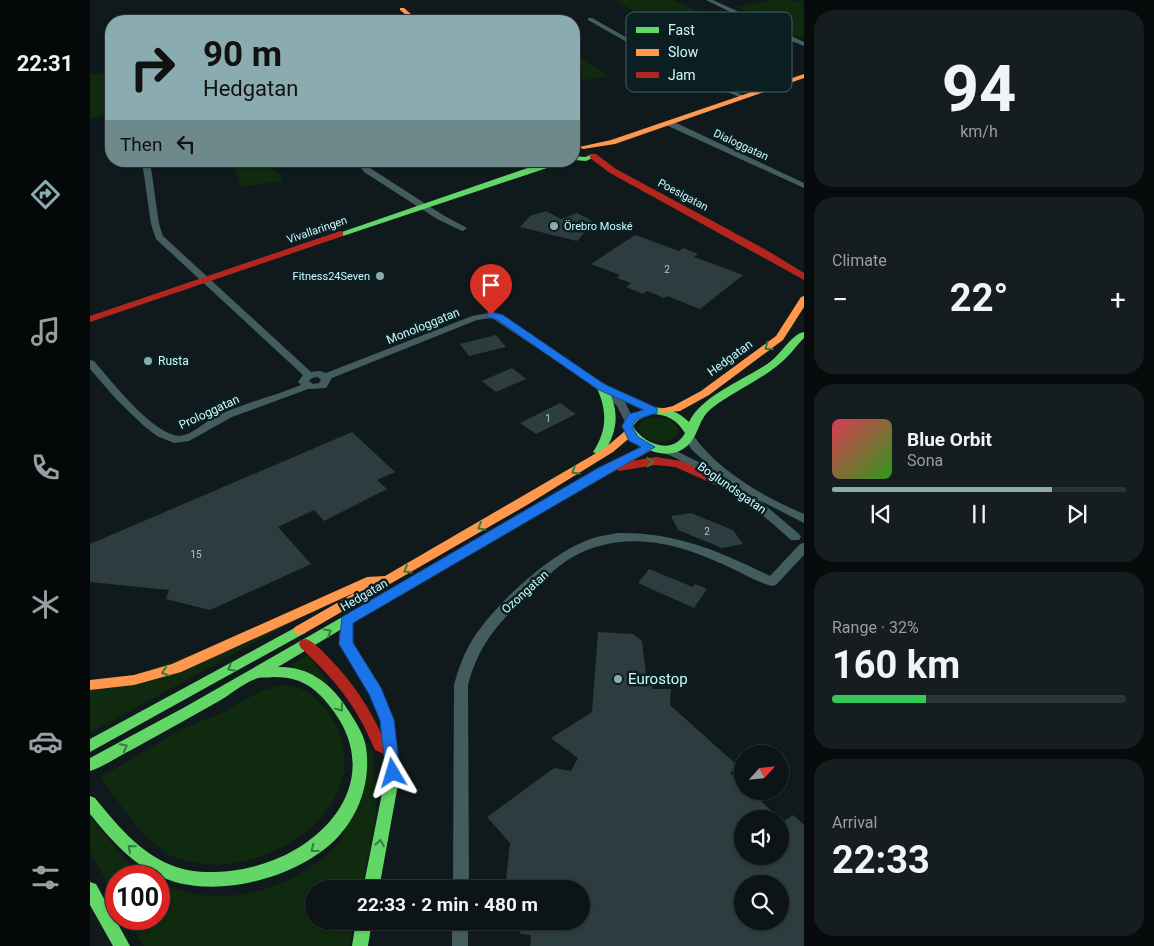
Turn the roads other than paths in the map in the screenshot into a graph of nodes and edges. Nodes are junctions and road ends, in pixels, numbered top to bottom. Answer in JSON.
{"nodes":[{"id":1,"x":709,"y":0,"type":"edge"},
{"id":2,"x":402,"y":9,"type":"dead end"},
{"id":3,"x":734,"y":12,"type":"edge"},
{"id":4,"x":407,"y":15,"type":"edge"},
{"id":5,"x":590,"y":19,"type":"dead end"},
{"id":6,"x":626,"y":39,"type":"edge"},
{"id":7,"x":792,"y":39,"type":"edge"},
{"id":8,"x":804,"y":44,"type":"edge"},
{"id":9,"x":804,"y":76,"type":"edge"},
{"id":10,"x":792,"y":80,"type":"edge"},
{"id":11,"x":732,"y":92,"type":"edge"},
{"id":12,"x":758,"y":92,"type":"edge"},
{"id":13,"x":744,"y":97,"type":"junction"},
{"id":14,"x":668,"y":123,"type":"junction"},
{"id":15,"x":612,"y":142,"type":"junction"},
{"id":16,"x":580,"y":146,"type":"edge"},
{"id":17,"x":580,"y":147,"type":"edge"},
{"id":18,"x":594,"y":154,"type":"junction"},
{"id":19,"x":580,"y":158,"type":"edge"},
{"id":20,"x":580,"y":160,"type":"edge"},
{"id":21,"x":147,"y":167,"type":"edge"},
{"id":22,"x":365,"y":167,"type":"edge"},
{"id":23,"x":537,"y":167,"type":"edge"},
{"id":24,"x":613,"y":171,"type":"junction"},
{"id":25,"x":804,"y":186,"type":"edge"},
{"id":26,"x":424,"y":206,"type":"junction"},
{"id":27,"x":463,"y":228,"type":"dead end"},
{"id":28,"x":741,"y":241,"type":"junction"},
{"id":29,"x":804,"y":277,"type":"edge"},
{"id":30,"x":206,"y":280,"type":"junction"},
{"id":31,"x":804,"y":290,"type":"edge"},
{"id":32,"x":804,"y":299,"type":"edge"},
{"id":33,"x":801,"y":315,"type":"edge"},
{"id":34,"x":90,"y":319,"type":"edge"},
{"id":35,"x":804,"y":334,"type":"edge"},
{"id":36,"x":90,"y":363,"type":"edge"},
{"id":37,"x":326,"y":378,"type":"joint"},
{"id":38,"x":308,"y":381,"type":"junction"},
{"id":39,"x":601,"y":386,"type":"junction"},
{"id":40,"x":659,"y":411,"type":"junction"},
{"id":41,"x":629,"y":420,"type":"junction"},
{"id":42,"x":628,"y":433,"type":"junction"},
{"id":43,"x":690,"y":435,"type":"junction"},
{"id":44,"x":649,"y":447,"type":"junction"},
{"id":45,"x":664,"y":449,"type":"junction"},
{"id":46,"x":592,"y":460,"type":"junction"},
{"id":47,"x":602,"y":471,"type":"junction"},
{"id":48,"x":731,"y":487,"type":"junction"},
{"id":49,"x":804,"y":520,"type":"edge"},
{"id":50,"x":801,"y":543,"type":"edge"},
{"id":51,"x":388,"y":580,"type":"junction"},
{"id":52,"x":347,"y":621,"type":"junction"},
{"id":53,"x":295,"y":633,"type":"junction"},
{"id":54,"x":306,"y":644,"type":"junction"},
{"id":55,"x":257,"y":672,"type":"junction"},
{"id":56,"x":90,"y":685,"type":"edge"},
{"id":57,"x":90,"y":746,"type":"edge"},
{"id":58,"x":390,"y":752,"type":"junction"},
{"id":59,"x":90,"y":765,"type":"edge"},
{"id":60,"x":90,"y":803,"type":"edge"},
{"id":61,"x":373,"y":880,"type":"edge"},
{"id":62,"x":461,"y":880,"type":"edge"},
{"id":63,"x":90,"y":889,"type":"edge"},
{"id":64,"x":363,"y":930,"type":"edge"},
{"id":65,"x":460,"y":930,"type":"edge"},
{"id":66,"x":122,"y":946,"type":"edge"},
{"id":67,"x":360,"y":946,"type":"edge"},
{"id":68,"x":460,"y":946,"type":"edge"}],
"edges":[{"from":1,"to":3,"type":"street"},
{"from":2,"to":4,"type":"main road"},
{"from":5,"to":6,"type":"street"},
{"from":7,"to":8,"type":"street"},
{"from":9,"to":10,"type":"main road"},
{"from":11,"to":13,"type":"street"},
{"from":12,"to":13,"type":"main road"},
{"from":13,"to":14,"type":"main road"},
{"from":14,"to":15,"type":"main road"},
{"from":14,"to":25,"type":"street","name":"Dialoggatan"},
{"from":15,"to":16,"type":"main road"},
{"from":15,"to":18,"type":"main road"},
{"from":17,"to":18,"type":"main road","name":"Poesigatan"},
{"from":18,"to":19,"type":"main road"},
{"from":18,"to":24,"type":"main road","name":"Poesigatan"},
{"from":20,"to":24,"type":"main road","name":"Poesigatan"},
{"from":21,"to":30,"type":"street"},
{"from":22,"to":26,"type":"street"},
{"from":23,"to":26,"type":"main road","name":"Vivallaringen"},
{"from":24,"to":28,"type":"main road","name":"Poesigatan"},
{"from":26,"to":27,"type":"street"},
{"from":26,"to":30,"type":"main road","name":"Vivallaringen"},
{"from":28,"to":29,"type":"main road","name":"Poesigatan"},
{"from":28,"to":31,"type":"main road","name":"Poesigatan"},
{"from":30,"to":34,"type":"main road","name":"Vivallaringen"},
{"from":30,"to":38,"type":"street"},
{"from":32,"to":33,"type":"main road","name":"Hedgatan"},
{"from":33,"to":40,"type":"main road","name":"Hedgatan","one_way":true},
{"from":35,"to":43,"type":"main road"},
{"from":36,"to":38,"type":"street","name":"Prologgatan"},
{"from":37,"to":38,"type":"street","name":"Prologgatan"},
{"from":37,"to":39,"type":"street","name":"Monologgatan"},
{"from":39,"to":40,"type":"street","name":"Monologgatan"},
{"from":39,"to":41,"type":"street","name":"Monologgatan"},
{"from":39,"to":46,"type":"main road"},
{"from":40,"to":41,"type":"main road"},
{"from":40,"to":43,"type":"main road"},
{"from":41,"to":42,"type":"main road"},
{"from":42,"to":44,"type":"main road"},
{"from":42,"to":46,"type":"main road","name":"Hedgatan"},
{"from":43,"to":45,"type":"main road"},
{"from":43,"to":49,"type":"street","name":"Boglundsgatan"},
{"from":44,"to":45,"type":"main road"},
{"from":44,"to":47,"type":"main road","name":"Hedgatan"},
{"from":45,"to":48,"type":"street","name":"Boglundsgatan"},
{"from":46,"to":51,"type":"main road","name":"Hedgatan","one_way":true},
{"from":47,"to":48,"type":"main road","one_way":true},
{"from":47,"to":52,"type":"main road","name":"Hedgatan"},
{"from":48,"to":50,"type":"street","name":"Boglundsgatan"},
{"from":49,"to":50,"type":"street"},
{"from":50,"to":62,"type":"street","name":"Ozongatan"},
{"from":51,"to":53,"type":"main road","name":"Hedgatan"},
{"from":51,"to":56,"type":"main road","one_way":true},
{"from":54,"to":52,"type":"main road","name":"Hedgatan","one_way":true},
{"from":52,"to":58,"type":"main road"},
{"from":53,"to":54,"type":"main road"},
{"from":53,"to":57,"type":"main road","name":"Hedgatan","one_way":true},
{"from":54,"to":55,"type":"main road","name":"Hedgatan"},
{"from":54,"to":58,"type":"main road"},
{"from":59,"to":55,"type":"main road","name":"Hedgatan","one_way":true},
{"from":55,"to":60,"type":"main road","one_way":true},
{"from":61,"to":58,"type":"main road","one_way":true},
{"from":63,"to":66,"type":"main road"},
{"from":64,"to":67,"type":"main road"},
{"from":65,"to":68,"type":"street"}]}
